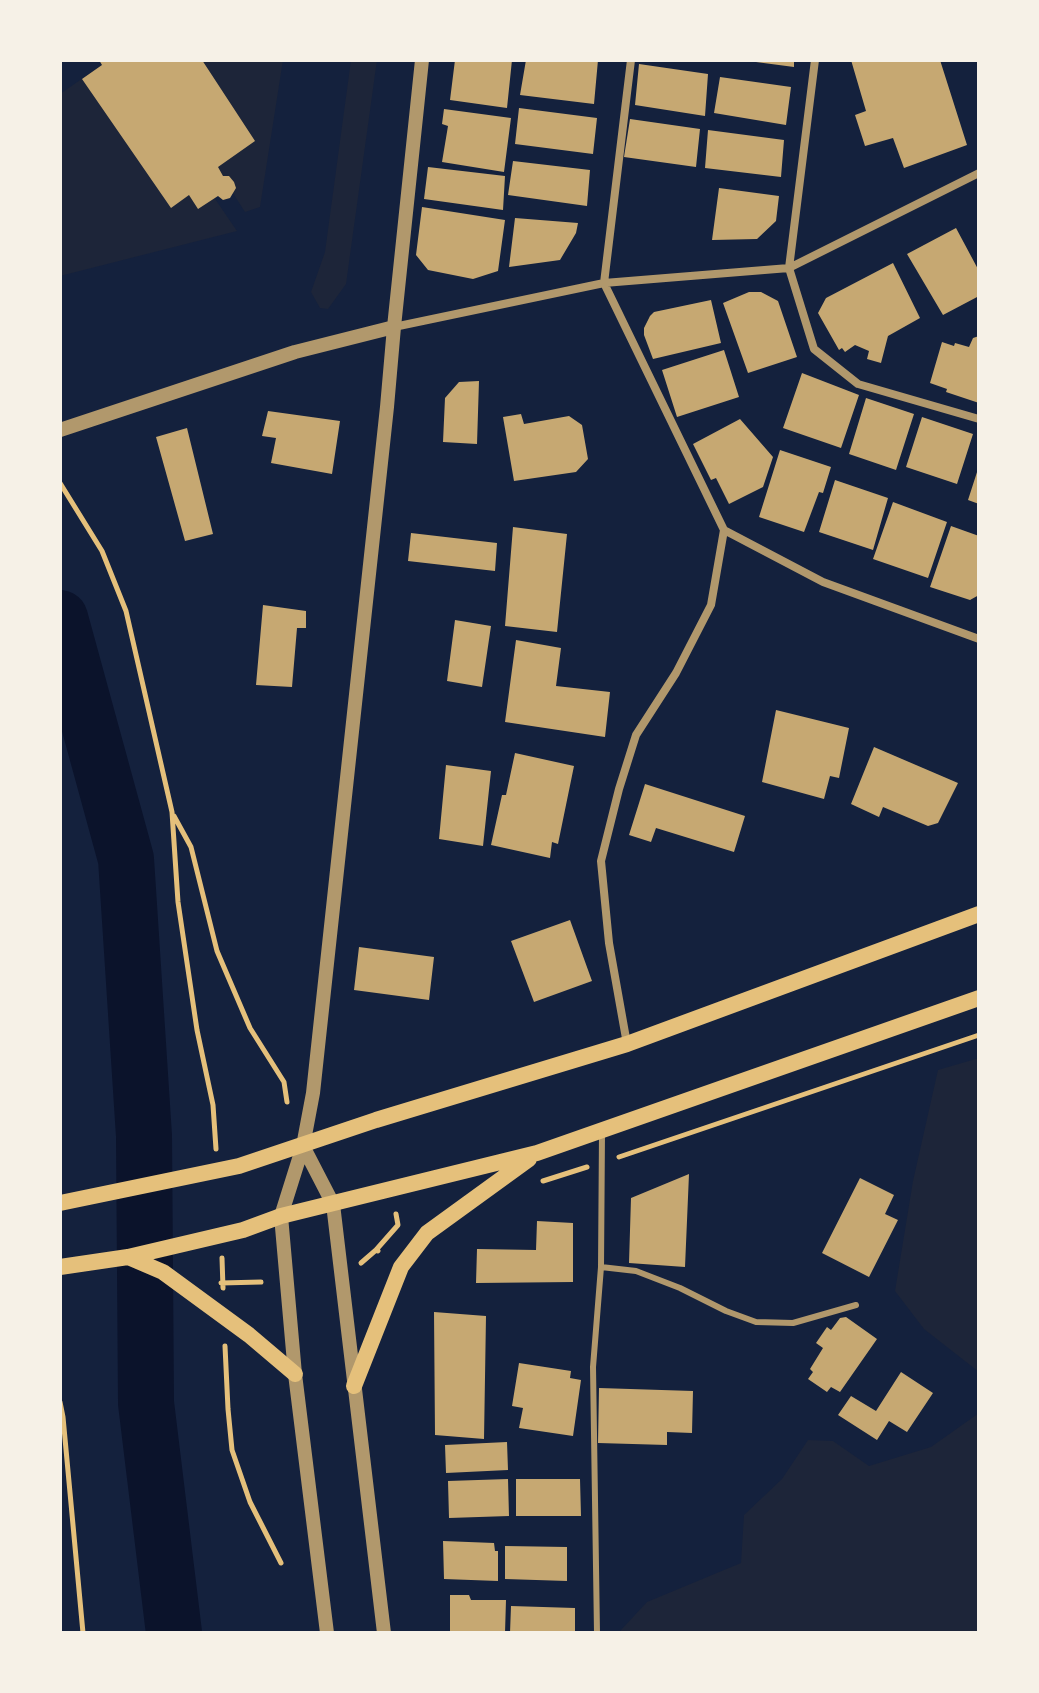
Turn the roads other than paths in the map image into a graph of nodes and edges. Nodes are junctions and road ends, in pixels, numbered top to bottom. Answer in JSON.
{"nodes":[{"id":1,"x":422,"y":60,"type":"edge"},
{"id":2,"x":631,"y":60,"type":"edge"},
{"id":3,"x":815,"y":60,"type":"edge"},
{"id":4,"x":979,"y":173,"type":"edge"},
{"id":5,"x":789,"y":268,"type":"junction"},
{"id":6,"x":604,"y":283,"type":"junction"},
{"id":7,"x":394,"y":327,"type":"junction"},
{"id":8,"x":979,"y":419,"type":"edge"},
{"id":9,"x":60,"y":430,"type":"edge"},
{"id":10,"x":724,"y":530,"type":"junction"},
{"id":11,"x":979,"y":639,"type":"edge"},
{"id":12,"x":979,"y":914,"type":"edge"},
{"id":13,"x":979,"y":998,"type":"edge"},
{"id":14,"x":627,"y":1044,"type":"junction"},
{"id":15,"x":602,"y":1129,"type":"junction"},
{"id":16,"x":303,"y":1146,"type":"junction"},
{"id":17,"x":537,"y":1153,"type":"junction"},
{"id":18,"x":60,"y":1203,"type":"edge"},
{"id":19,"x":333,"y":1204,"type":"junction"},
{"id":20,"x":281,"y":1216,"type":"junction"},
{"id":21,"x":128,"y":1257,"type":"junction"},
{"id":22,"x":60,"y":1267,"type":"edge"},
{"id":23,"x":601,"y":1267,"type":"junction"},
{"id":24,"x":856,"y":1305,"type":"dead end"},
{"id":25,"x":295,"y":1374,"type":"junction"},
{"id":26,"x":354,"y":1386,"type":"junction"},
{"id":27,"x":327,"y":1633,"type":"edge"},
{"id":28,"x":384,"y":1633,"type":"edge"},
{"id":29,"x":597,"y":1633,"type":"edge"}],
"edges":[{"from":1,"to":7,"type":"street"},
{"from":2,"to":6,"type":"street"},
{"from":3,"to":5,"type":"street"},
{"from":4,"to":5,"type":"street"},
{"from":5,"to":6,"type":"street"},
{"from":5,"to":8,"type":"street"},
{"from":6,"to":7,"type":"street"},
{"from":6,"to":10,"type":"street"},
{"from":7,"to":9,"type":"street"},
{"from":7,"to":16,"type":"street"},
{"from":10,"to":11,"type":"street"},
{"from":10,"to":14,"type":"street"},
{"from":12,"to":14,"type":"main road"},
{"from":13,"to":15,"type":"main road"},
{"from":14,"to":16,"type":"main road"},
{"from":15,"to":17,"type":"main road"},
{"from":15,"to":23,"type":"lane"},
{"from":16,"to":18,"type":"main road"},
{"from":16,"to":19,"type":"street"},
{"from":16,"to":20,"type":"street"},
{"from":17,"to":19,"type":"main road"},
{"from":17,"to":26,"type":"main road"},
{"from":19,"to":20,"type":"main road"},
{"from":19,"to":26,"type":"street"},
{"from":20,"to":21,"type":"main road"},
{"from":20,"to":25,"type":"street"},
{"from":21,"to":22,"type":"main road"},
{"from":21,"to":25,"type":"main road"},
{"from":23,"to":24,"type":"lane"},
{"from":23,"to":29,"type":"lane"},
{"from":25,"to":27,"type":"street"},
{"from":26,"to":28,"type":"street"}]}
